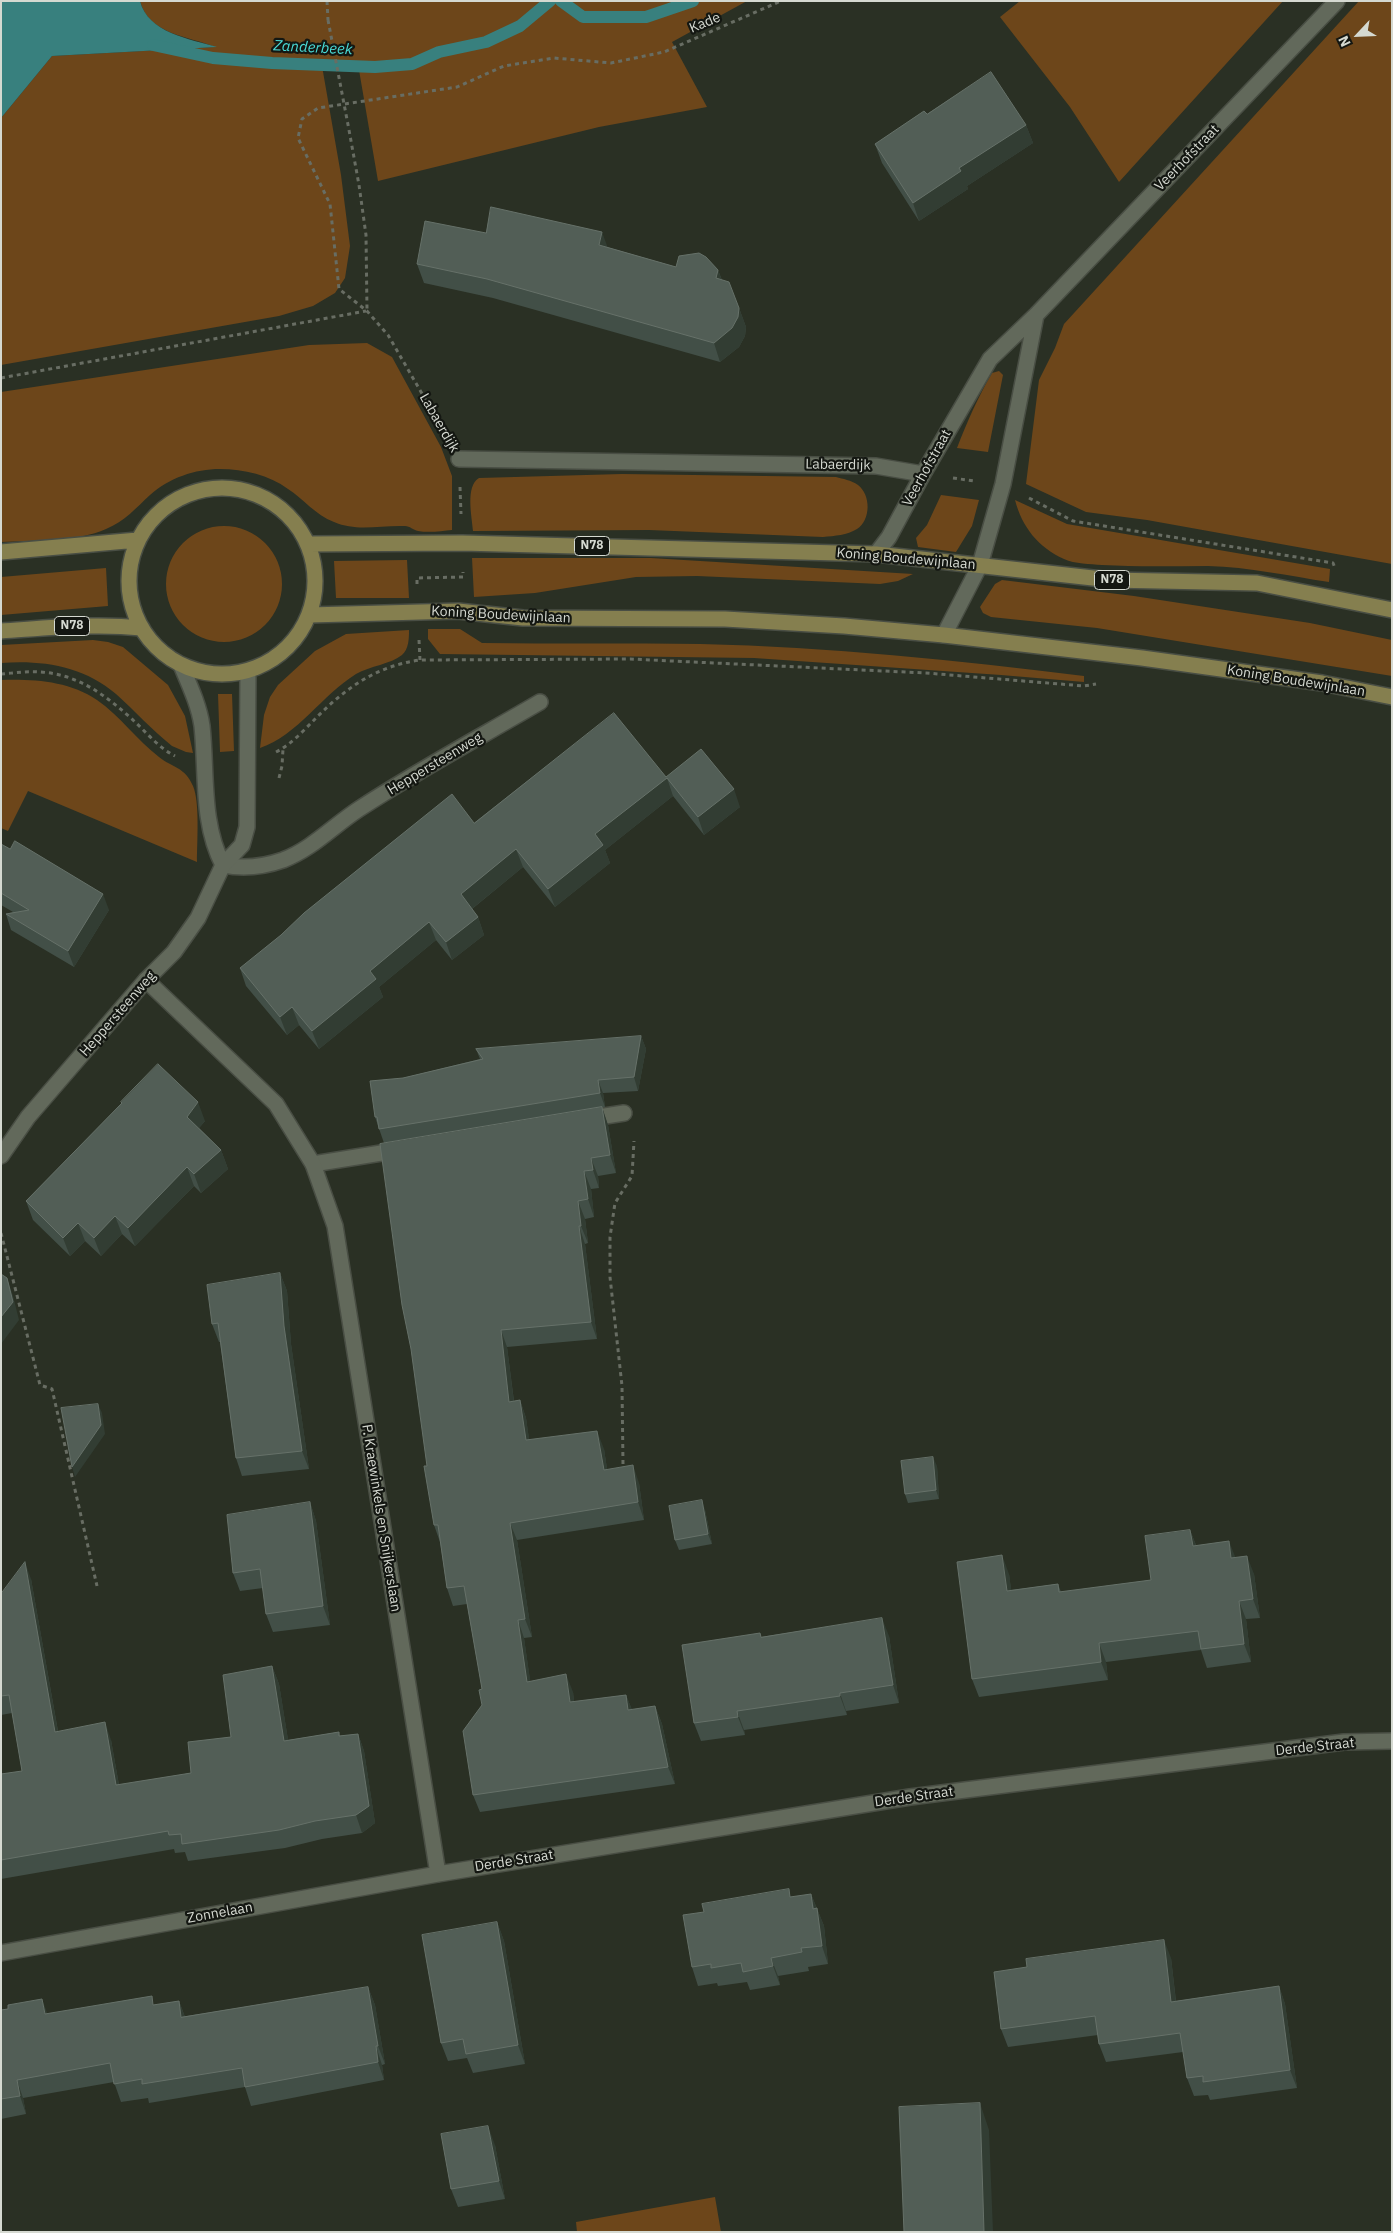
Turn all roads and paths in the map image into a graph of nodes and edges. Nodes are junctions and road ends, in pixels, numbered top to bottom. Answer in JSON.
{"nodes":[{"id":1,"x":326,"y":1,"type":"edge"},
{"id":2,"x":781,"y":1,"type":"edge"},
{"id":3,"x":1337,"y":1,"type":"edge"},
{"id":4,"x":367,"y":311,"type":"junction"},
{"id":5,"x":1036,"y":315,"type":"junction"},
{"id":6,"x":1,"y":378,"type":"edge"},
{"id":7,"x":460,"y":459,"type":"junction"},
{"id":8,"x":922,"y":474,"type":"junction"},
{"id":9,"x":1003,"y":484,"type":"junction"},
{"id":10,"x":138,"y":540,"type":"junction"},
{"id":11,"x":462,"y":542,"type":"junction"},
{"id":12,"x":308,"y":544,"type":"junction"},
{"id":13,"x":1,"y":552,"type":"edge"},
{"id":14,"x":876,"y":554,"type":"junction"},
{"id":15,"x":980,"y":565,"type":"junction"},
{"id":16,"x":418,"y":588,"type":"dead end"},
{"id":17,"x":1348,"y":600,"type":"junction"},
{"id":18,"x":1392,"y":610,"type":"edge"},
{"id":19,"x":309,"y":615,"type":"junction"},
{"id":20,"x":142,"y":628,"type":"junction"},
{"id":21,"x":1,"y":631,"type":"edge"},
{"id":22,"x":419,"y":631,"type":"dead end"},
{"id":23,"x":944,"y":635,"type":"junction"},
{"id":24,"x":420,"y":660,"type":"junction"},
{"id":25,"x":181,"y":665,"type":"junction"},
{"id":26,"x":248,"y":671,"type":"junction"},
{"id":27,"x":1,"y":674,"type":"edge"},
{"id":28,"x":1098,"y":684,"type":"dead end"},
{"id":29,"x":1392,"y":697,"type":"edge"},
{"id":30,"x":540,"y":702,"type":"dead end"},
{"id":31,"x":283,"y":749,"type":"dead end"},
{"id":32,"x":178,"y":757,"type":"dead end"},
{"id":33,"x":223,"y":865,"type":"junction"},
{"id":34,"x":146,"y":980,"type":"junction"},
{"id":35,"x":624,"y":1113,"type":"joint"},
{"id":36,"x":575,"y":1121,"type":"edge"},
{"id":37,"x":410,"y":1148,"type":"edge"},
{"id":38,"x":1,"y":1156,"type":"edge"},
{"id":39,"x":313,"y":1164,"type":"junction"},
{"id":40,"x":1,"y":1233,"type":"edge"},
{"id":41,"x":623,"y":1464,"type":"dead end"},
{"id":42,"x":96,"y":1586,"type":"dead end"},
{"id":43,"x":1392,"y":1741,"type":"edge"},
{"id":44,"x":438,"y":1874,"type":"junction"},
{"id":45,"x":1,"y":1953,"type":"edge"}],
"edges":[{"from":1,"to":4,"type":"path","bridge":true},
{"from":2,"to":4,"type":"path","name":"Kade"},
{"from":3,"to":5,"type":"street","name":"Veerhofstraat"},
{"from":4,"to":6,"type":"path"},
{"from":4,"to":7,"type":"path","name":"Labaerdijk"},
{"from":5,"to":8,"type":"street","name":"Veerhofstraat"},
{"from":5,"to":9,"type":"street"},
{"from":7,"to":8,"type":"street","name":"Labaerdijk"},
{"from":7,"to":11,"type":"path"},
{"from":8,"to":9,"type":"path"},
{"from":8,"to":14,"type":"street","name":"Veerhofstraat"},
{"from":9,"to":15,"type":"street"},
{"from":9,"to":17,"type":"path"},
{"from":10,"to":12,"type":"main road"},
{"from":10,"to":13,"type":"main road"},
{"from":10,"to":20,"type":"main road"},
{"from":11,"to":12,"type":"main road","name":"Koning Boudewijnlaan","number":"N78"},
{"from":11,"to":14,"type":"main road","name":"Koning Boudewijnlaan","number":"N78"},
{"from":11,"to":16,"type":"path"},
{"from":12,"to":19,"type":"main road"},
{"from":14,"to":15,"type":"main road","name":"Koning Boudewijnlaan","number":"N78"},
{"from":15,"to":17,"type":"main road","name":"Koning Boudewijnlaan","number":"N78"},
{"from":15,"to":23,"type":"street"},
{"from":17,"to":18,"type":"main road","name":"Koning Boudewijnlaan","number":"N78"},
{"from":19,"to":23,"type":"main road","name":"Koning Boudewijnlaan"},
{"from":19,"to":26,"type":"main road"},
{"from":20,"to":21,"type":"main road","number":"N78"},
{"from":20,"to":25,"type":"main road"},
{"from":22,"to":24,"type":"path","name":"Koning Boudewijnlaan"},
{"from":23,"to":29,"type":"main road","name":"Koning Boudewijnlaan"},
{"from":24,"to":28,"type":"path"},
{"from":24,"to":31,"type":"path"},
{"from":25,"to":26,"type":"main road"},
{"from":25,"to":33,"type":"street"},
{"from":26,"to":33,"type":"street","name":"Heppersteenweg"},
{"from":27,"to":32,"type":"path"},
{"from":30,"to":33,"type":"street","name":"Heppersteenweg"},
{"from":33,"to":34,"type":"street","name":"Heppersteenweg"},
{"from":34,"to":38,"type":"street","name":"Heppersteenweg"},
{"from":34,"to":39,"type":"street","name":"P. Kraewinkels en Snijkerslaan"},
{"from":35,"to":36,"type":"street"},
{"from":35,"to":41,"type":"path"},
{"from":37,"to":39,"type":"street"},
{"from":39,"to":44,"type":"street","name":"P. Kraewinkels en Snijkerslaan"},
{"from":40,"to":42,"type":"path"},
{"from":43,"to":44,"type":"street","name":"Derde Straat"},
{"from":44,"to":45,"type":"street","name":"Zonnelaan"}]}
